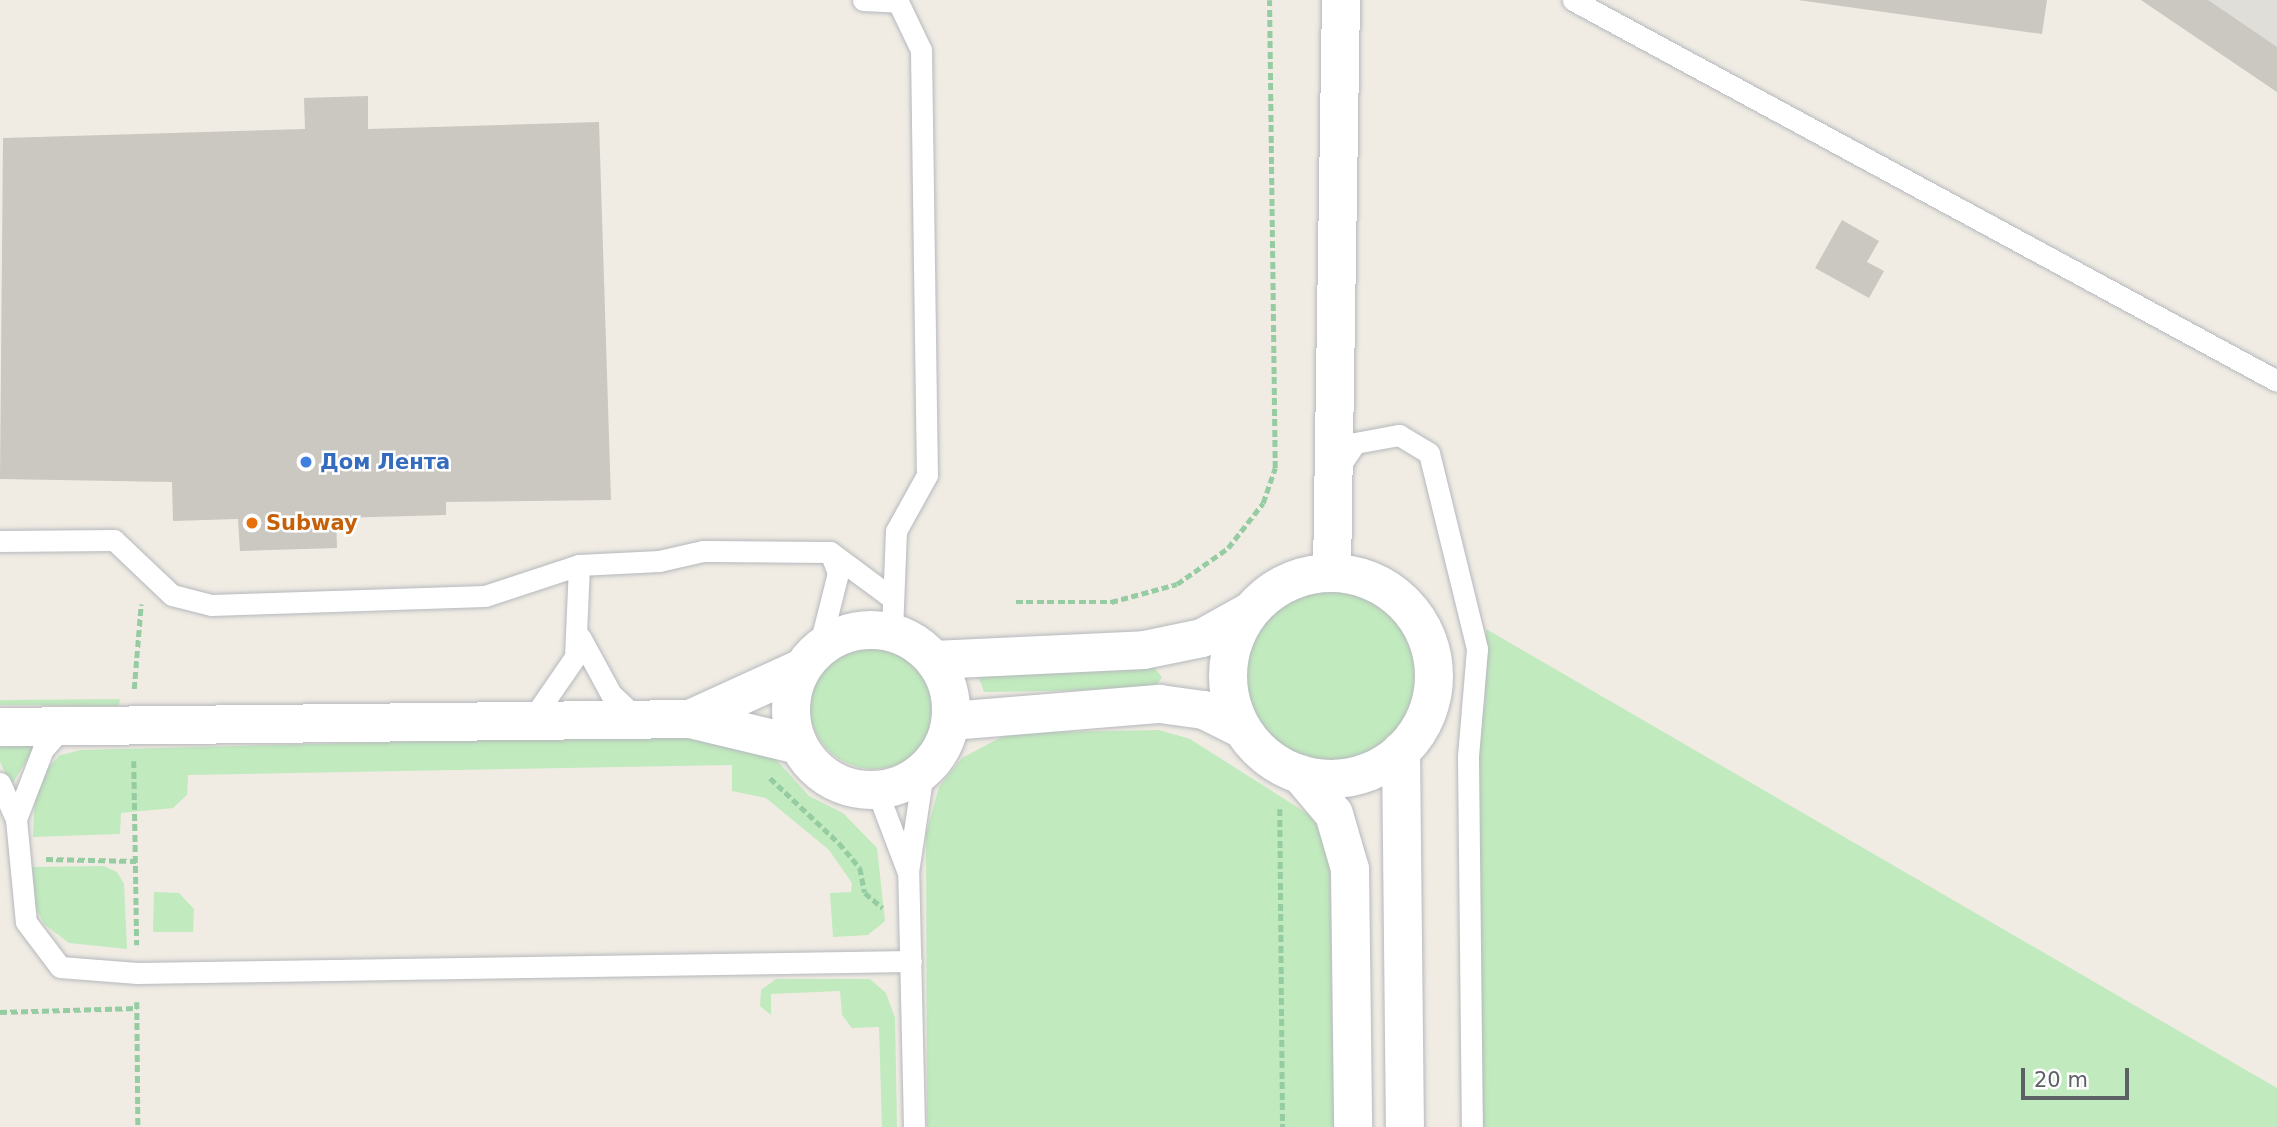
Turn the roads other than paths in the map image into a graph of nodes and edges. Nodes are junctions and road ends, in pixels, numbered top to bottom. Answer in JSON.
{"nodes":[{"id":1,"x":863,"y":0,"type":"edge"},
{"id":2,"x":1340,"y":0,"type":"edge"},
{"id":3,"x":1573,"y":0,"type":"edge"},
{"id":4,"x":2277,"y":381,"type":"edge"},
{"id":5,"x":1334,"y":475,"type":"junction"},
{"id":6,"x":0,"y":541,"type":"edge"},
{"id":7,"x":830,"y":552,"type":"junction"},
{"id":8,"x":579,"y":565,"type":"junction"},
{"id":9,"x":1332,"y":572,"type":"junction"},
{"id":10,"x":1249,"y":612,"type":"junction"},
{"id":11,"x":892,"y":615,"type":"junction"},
{"id":12,"x":580,"y":637,"type":"junction"},
{"id":13,"x":810,"y":658,"type":"junction"},
{"id":14,"x":934,"y":660,"type":"junction"},
{"id":15,"x":638,"y":719,"type":"junction"},
{"id":16,"x":691,"y":719,"type":"junction"},
{"id":17,"x":531,"y":721,"type":"junction"},
{"id":18,"x":951,"y":721,"type":"junction"},
{"id":19,"x":0,"y":727,"type":"edge"},
{"id":20,"x":63,"y":727,"type":"junction"},
{"id":21,"x":1242,"y":729,"type":"junction"},
{"id":22,"x":798,"y":745,"type":"junction"},
{"id":23,"x":1401,"y":751,"type":"junction"},
{"id":24,"x":923,"y":772,"type":"junction"},
{"id":25,"x":0,"y":783,"type":"edge"},
{"id":26,"x":1290,"y":788,"type":"junction"},
{"id":27,"x":877,"y":791,"type":"junction"},
{"id":28,"x":16,"y":819,"type":"junction"},
{"id":29,"x":908,"y":872,"type":"junction"},
{"id":30,"x":911,"y":961,"type":"junction"},
{"id":31,"x":914,"y":1127,"type":"edge"},
{"id":32,"x":1353,"y":1127,"type":"edge"},
{"id":33,"x":1405,"y":1127,"type":"edge"},
{"id":34,"x":1472,"y":1127,"type":"edge"}],
"edges":[{"from":1,"to":11,"type":"lane"},
{"from":2,"to":5,"type":"street"},
{"from":3,"to":4,"type":"lane"},
{"from":5,"to":9,"type":"street"},
{"from":5,"to":34,"type":"lane"},
{"from":6,"to":8,"type":"lane"},
{"from":7,"to":8,"type":"lane"},
{"from":7,"to":11,"type":"lane"},
{"from":7,"to":13,"type":"lane"},
{"from":8,"to":12,"type":"lane"},
{"from":9,"to":10,"type":"street"},
{"from":9,"to":23,"type":"street"},
{"from":10,"to":14,"type":"street"},
{"from":10,"to":21,"type":"street"},
{"from":11,"to":13,"type":"street"},
{"from":11,"to":14,"type":"street"},
{"from":12,"to":15,"type":"lane"},
{"from":12,"to":17,"type":"lane"},
{"from":13,"to":16,"type":"street"},
{"from":13,"to":22,"type":"street"},
{"from":14,"to":18,"type":"street"},
{"from":15,"to":16,"type":"street"},
{"from":15,"to":17,"type":"street"},
{"from":16,"to":22,"type":"street"},
{"from":17,"to":20,"type":"street"},
{"from":18,"to":21,"type":"street"},
{"from":18,"to":24,"type":"street"},
{"from":19,"to":20,"type":"street"},
{"from":20,"to":28,"type":"lane"},
{"from":21,"to":26,"type":"street"},
{"from":22,"to":27,"type":"street"},
{"from":23,"to":26,"type":"street"},
{"from":23,"to":33,"type":"street"},
{"from":24,"to":27,"type":"street"},
{"from":24,"to":29,"type":"lane"},
{"from":25,"to":28,"type":"lane"},
{"from":26,"to":32,"type":"street"},
{"from":27,"to":29,"type":"lane"},
{"from":28,"to":30,"type":"lane"},
{"from":29,"to":30,"type":"lane"},
{"from":30,"to":31,"type":"lane"}]}
